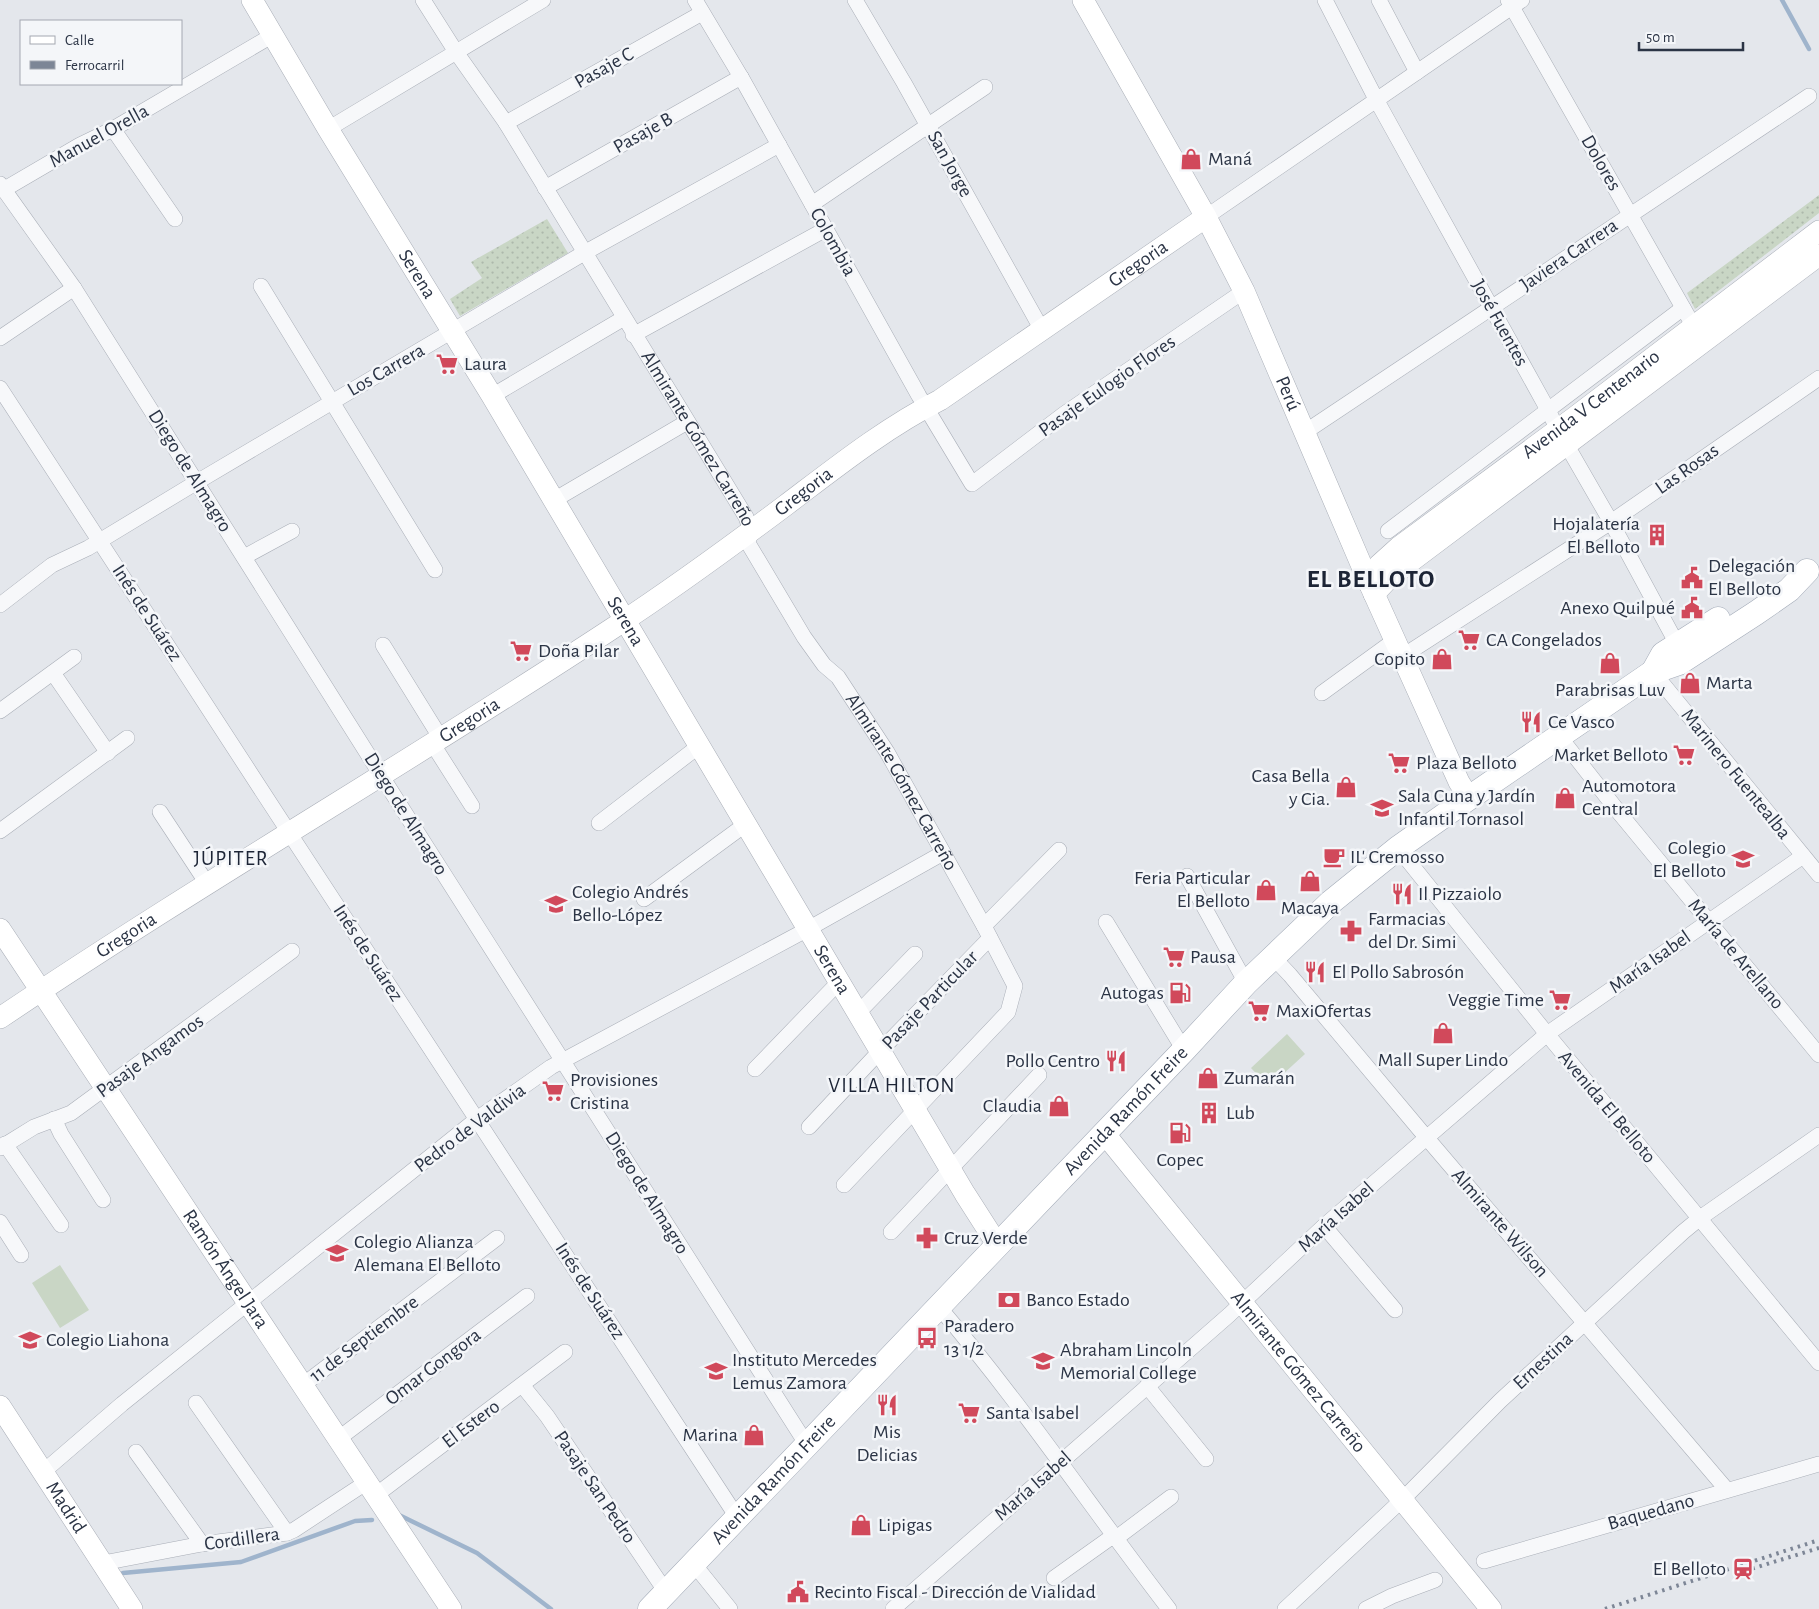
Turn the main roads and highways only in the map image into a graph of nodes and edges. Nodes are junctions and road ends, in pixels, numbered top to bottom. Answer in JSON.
{"nodes":[{"id":1,"x":1813,"y":568,"type":"edge"},
{"id":2,"x":1661,"y":670,"type":"junction"},
{"id":3,"x":650,"y":1609,"type":"edge"}],
"edges":[{"from":1,"to":2,"type":"main road","name":"Avenida Ramón Freire"},
{"from":1,"to":2,"type":"main road","name":"Avenida Ramón Freire"},
{"from":2,"to":3,"type":"main road","name":"Avenida Ramón Freire"}]}
